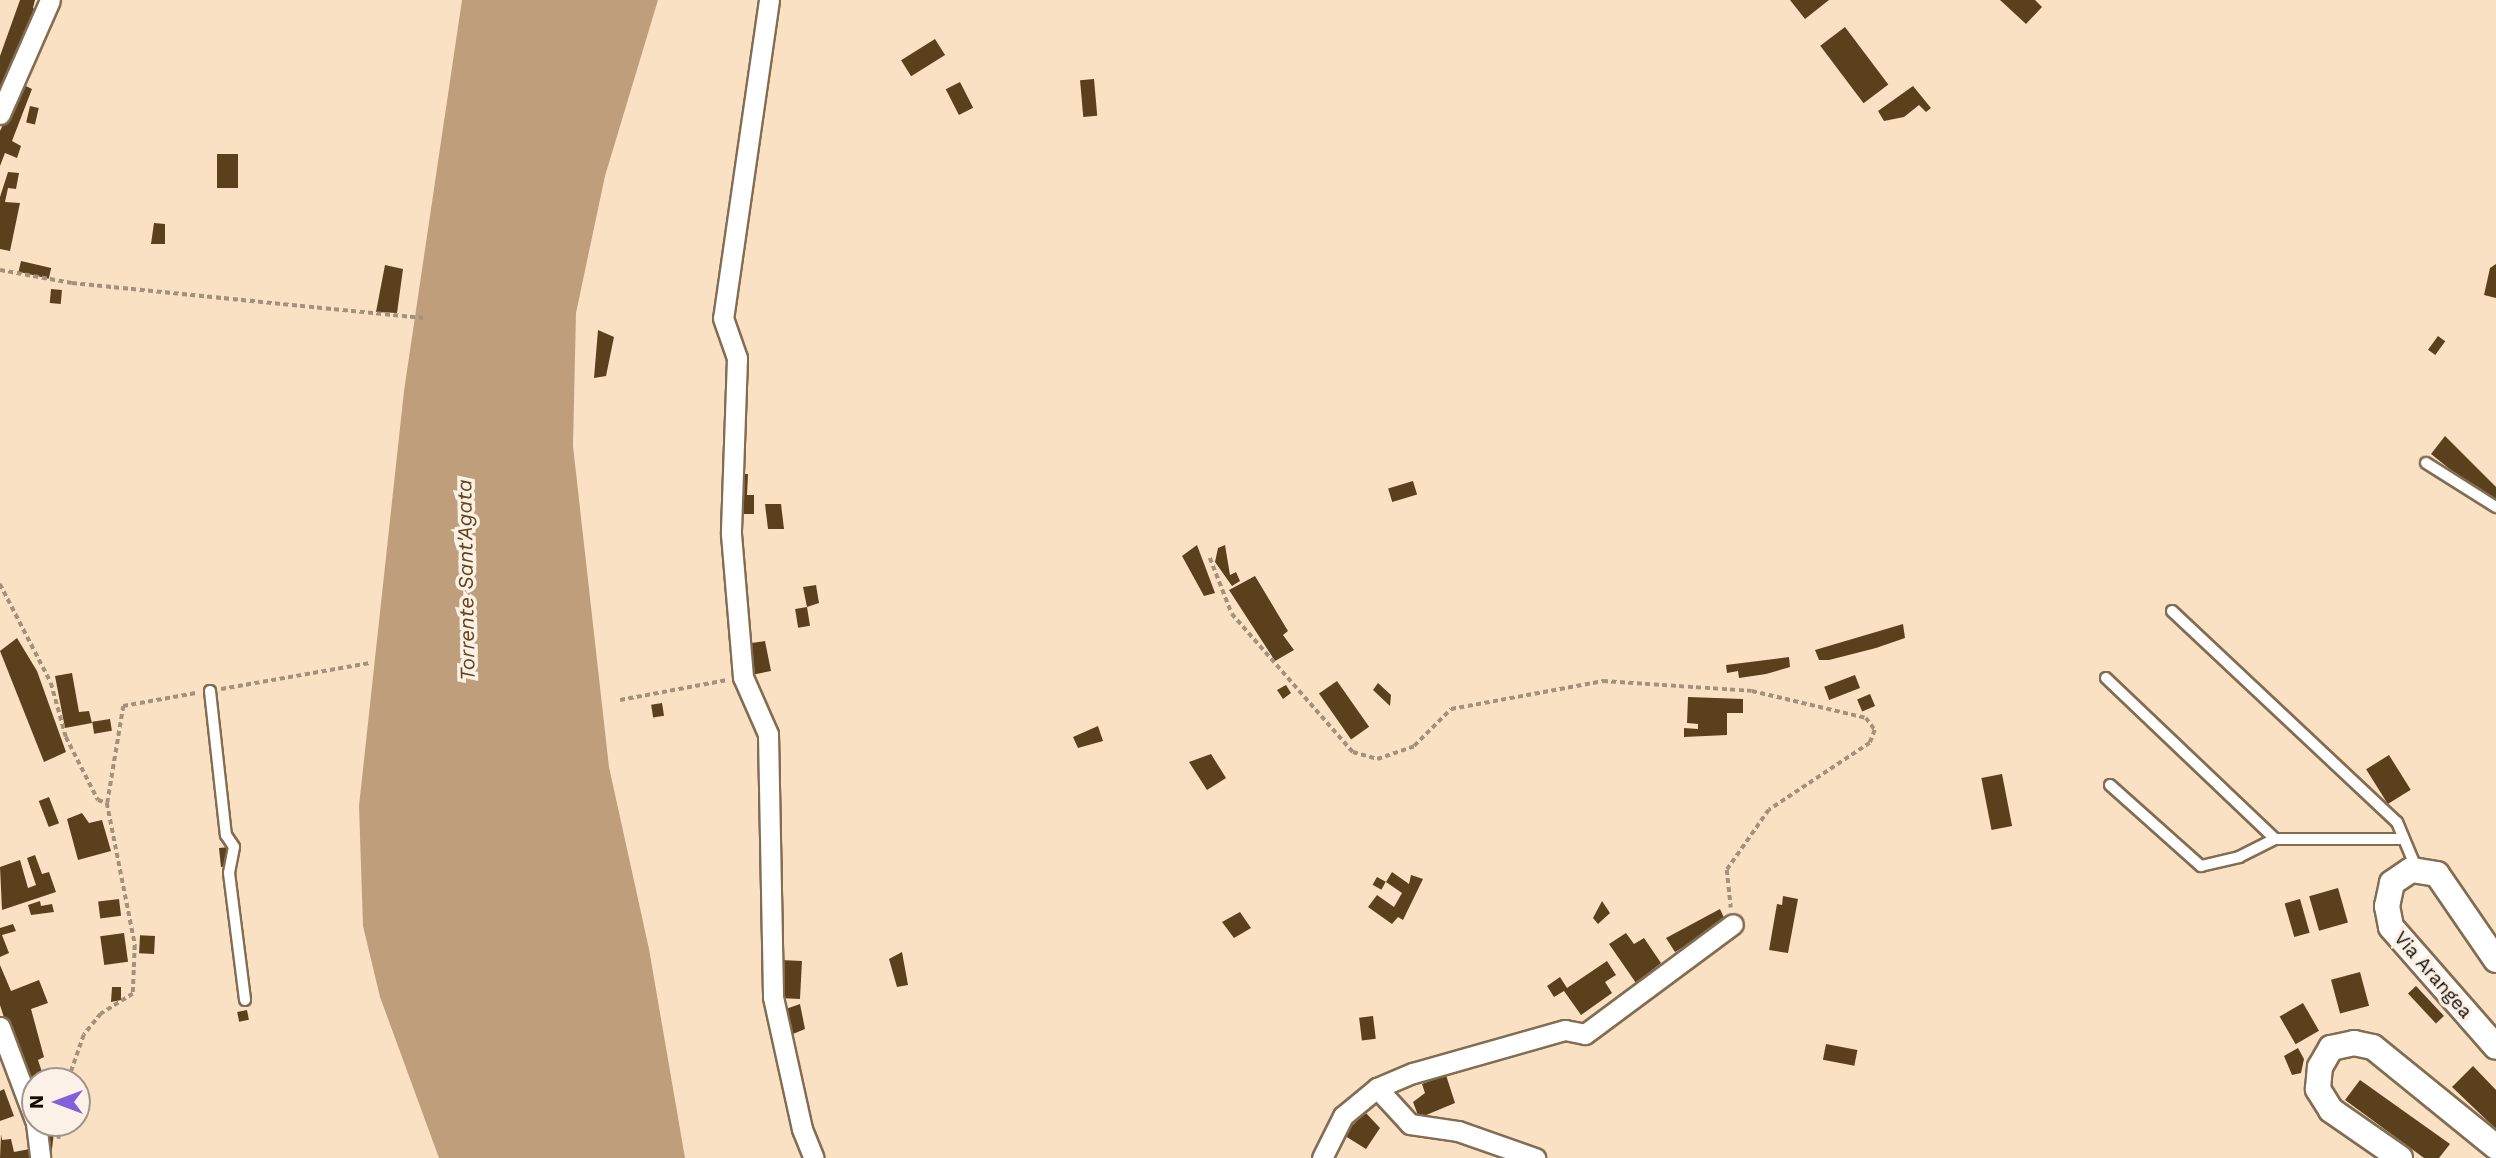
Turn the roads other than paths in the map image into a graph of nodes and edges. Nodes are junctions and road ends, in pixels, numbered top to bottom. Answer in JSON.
{"nodes":[{"id":1,"x":50,"y":0,"type":"edge"},
{"id":2,"x":769,"y":0,"type":"edge"},
{"id":3,"x":0,"y":114,"type":"edge"},
{"id":4,"x":2426,"y":463,"type":"dead end"},
{"id":5,"x":2496,"y":507,"type":"edge"},
{"id":6,"x":2172,"y":611,"type":"dead end"},
{"id":7,"x":2106,"y":678,"type":"dead end"},
{"id":8,"x":210,"y":691,"type":"dead end"},
{"id":9,"x":2109,"y":785,"type":"dead end"},
{"id":10,"x":2275,"y":839,"type":"junction"},
{"id":11,"x":2403,"y":839,"type":"junction"},
{"id":12,"x":2417,"y":871,"type":"junction"},
{"id":13,"x":1733,"y":924,"type":"road end"},
{"id":14,"x":2496,"y":960,"type":"edge"},
{"id":15,"x":245,"y":1000,"type":"dead end"},
{"id":16,"x":0,"y":1027,"type":"edge"},
{"id":17,"x":2496,"y":1047,"type":"edge"},
{"id":18,"x":21,"y":1082,"type":"edge"},
{"id":19,"x":1377,"y":1088,"type":"junction"},
{"id":20,"x":38,"y":1137,"type":"edge"},
{"id":21,"x":2496,"y":1147,"type":"edge"},
{"id":22,"x":40,"y":1158,"type":"edge"},
{"id":23,"x":814,"y":1158,"type":"edge"},
{"id":24,"x":1322,"y":1158,"type":"edge"},
{"id":25,"x":1535,"y":1158,"type":"edge"},
{"id":26,"x":2400,"y":1158,"type":"edge"}],
"edges":[{"from":1,"to":3,"type":"street"},
{"from":2,"to":23,"type":"street"},
{"from":4,"to":5,"type":"lane"},
{"from":6,"to":11,"type":"lane"},
{"from":7,"to":10,"type":"lane"},
{"from":8,"to":15,"type":"lane"},
{"from":9,"to":10,"type":"lane"},
{"from":10,"to":11,"type":"lane"},
{"from":11,"to":12,"type":"lane"},
{"from":12,"to":14,"type":"street"},
{"from":12,"to":17,"type":"street","name":"Via Arangea"},
{"from":13,"to":19,"type":"street"},
{"from":16,"to":18,"type":"street"},
{"from":19,"to":24,"type":"street"},
{"from":19,"to":25,"type":"street"},
{"from":20,"to":22,"type":"street"},
{"from":21,"to":26,"type":"street"}]}
